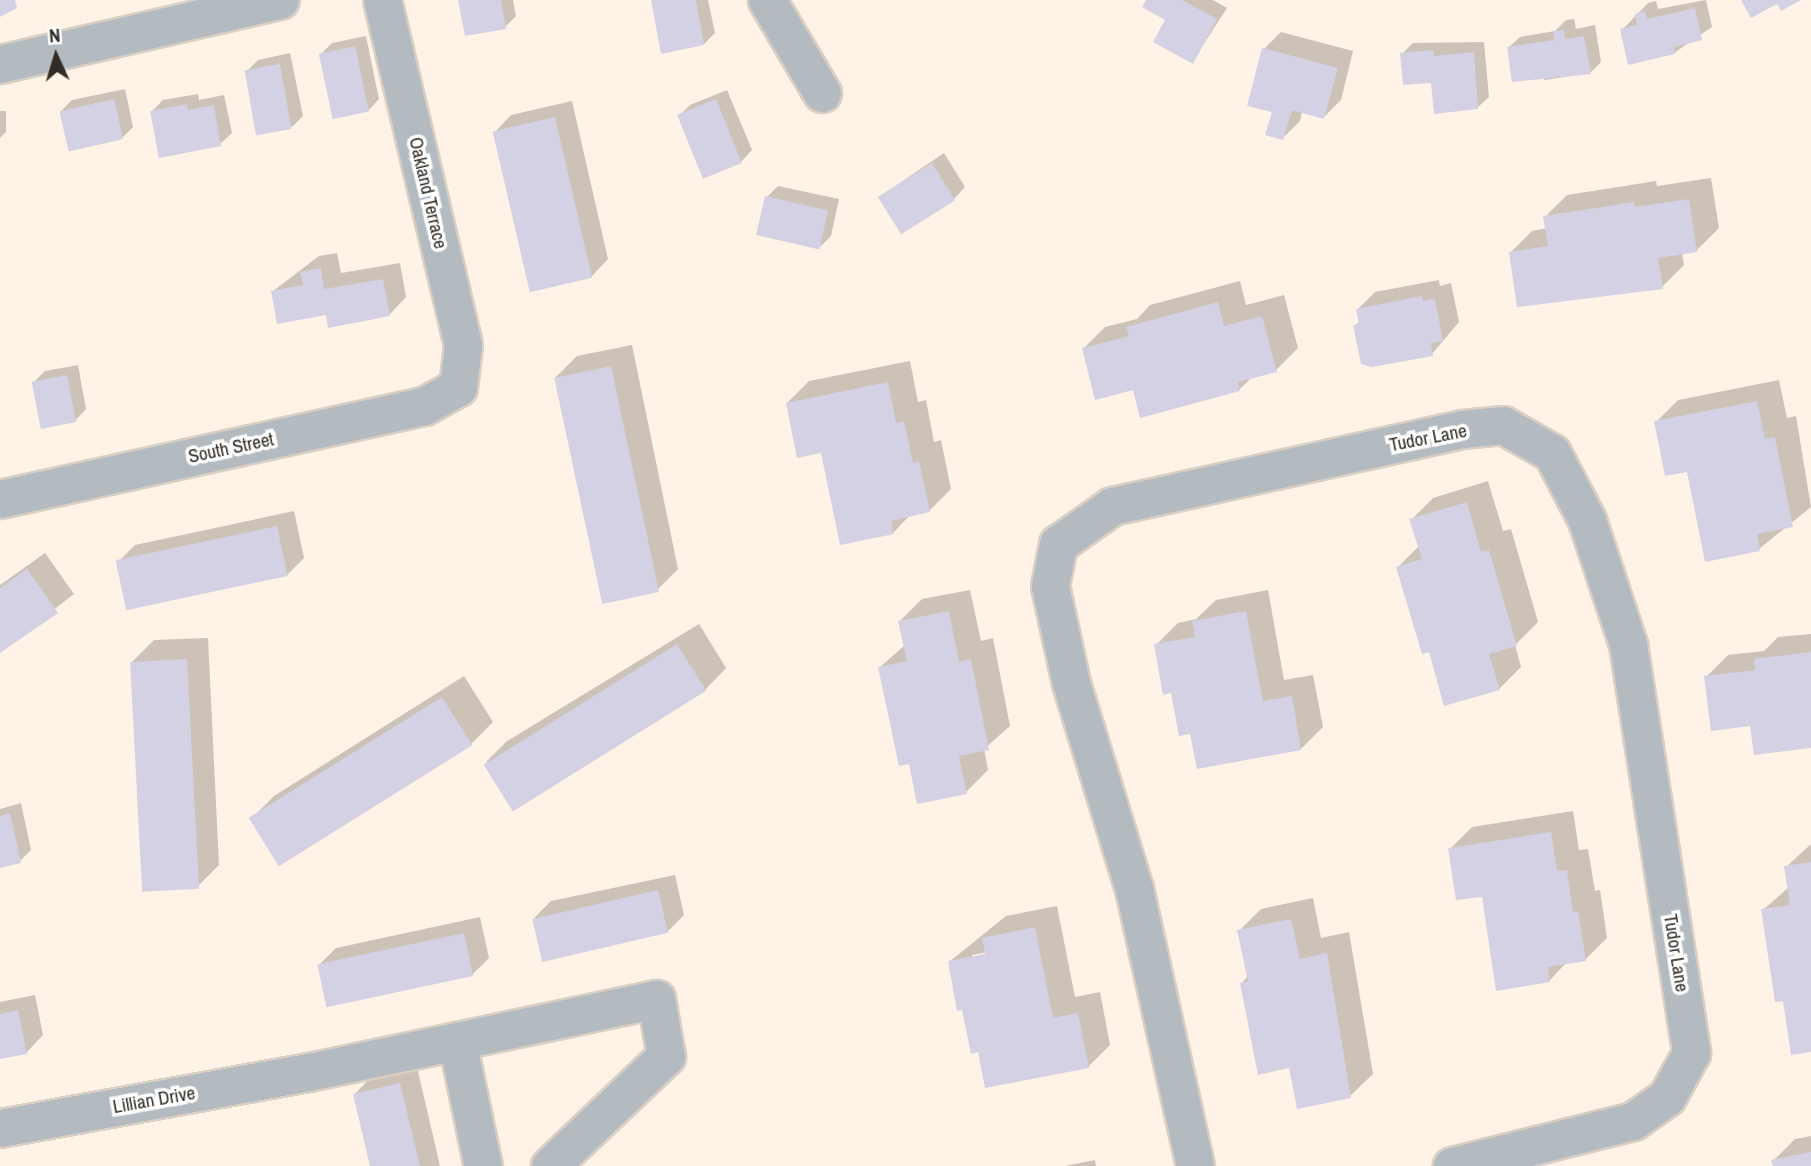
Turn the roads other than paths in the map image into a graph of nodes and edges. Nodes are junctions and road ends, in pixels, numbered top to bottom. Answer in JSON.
{"nodes":[{"id":1,"x":279,"y":0,"type":"edge"},
{"id":2,"x":382,"y":0,"type":"edge"},
{"id":3,"x":767,"y":0,"type":"edge"},
{"id":4,"x":0,"y":64,"type":"edge"},
{"id":5,"x":822,"y":93,"type":"dead end"},
{"id":6,"x":458,"y":387,"type":"joint"},
{"id":7,"x":0,"y":499,"type":"edge"},
{"id":8,"x":457,"y":1041,"type":"junction"},
{"id":9,"x":0,"y":1128,"type":"edge"},
{"id":10,"x":483,"y":1166,"type":"edge"},
{"id":11,"x":550,"y":1166,"type":"edge"},
{"id":12,"x":1195,"y":1166,"type":"edge"},
{"id":13,"x":1452,"y":1166,"type":"edge"}],
"edges":[{"from":1,"to":4,"type":"street"},
{"from":2,"to":6,"type":"street","name":"Oakland Terrace"},
{"from":3,"to":5,"type":"street"},
{"from":6,"to":7,"type":"street","name":"South Street"},
{"from":8,"to":9,"type":"street","name":"Lillian Drive"},
{"from":8,"to":10,"type":"street"},
{"from":8,"to":11,"type":"street","name":"Lillian Drive"},
{"from":12,"to":13,"type":"street","name":"Tudor Lane"}]}
